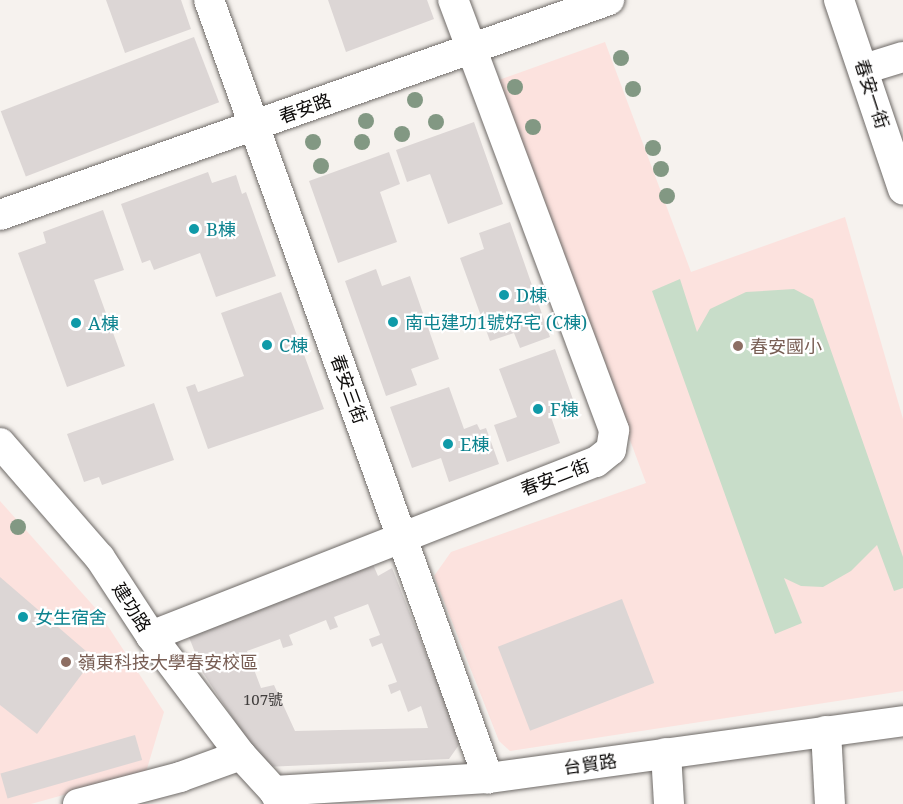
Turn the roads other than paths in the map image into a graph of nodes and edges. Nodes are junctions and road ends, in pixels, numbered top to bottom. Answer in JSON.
{"nodes":[{"id":1,"x":209,"y":0,"type":"edge"},
{"id":2,"x":453,"y":0,"type":"edge"},
{"id":3,"x":609,"y":0,"type":"edge"},
{"id":4,"x":839,"y":0,"type":"edge"},
{"id":5,"x":471,"y":48,"type":"junction"},
{"id":6,"x":903,"y":57,"type":"edge"},
{"id":7,"x":864,"y":69,"type":"junction"},
{"id":8,"x":254,"y":126,"type":"junction"},
{"id":9,"x":903,"y":189,"type":"edge"},
{"id":10,"x":0,"y":215,"type":"edge"},
{"id":11,"x":0,"y":443,"type":"edge"},
{"id":12,"x":403,"y":535,"type":"junction"},
{"id":13,"x":151,"y":636,"type":"junction"},
{"id":14,"x":903,"y":721,"type":"edge"},
{"id":15,"x":826,"y":731,"type":"junction"},
{"id":16,"x":666,"y":753,"type":"junction"},
{"id":17,"x":241,"y":755,"type":"junction"},
{"id":18,"x":488,"y":778,"type":"junction"},
{"id":19,"x":278,"y":797,"type":"edge"},
{"id":20,"x":78,"y":804,"type":"edge"},
{"id":21,"x":669,"y":804,"type":"edge"},
{"id":22,"x":830,"y":804,"type":"edge"}],
"edges":[{"from":1,"to":8,"type":"street","name":"春安三街"},
{"from":2,"to":5,"type":"street","name":"春安二街"},
{"from":3,"to":5,"type":"street","name":"春安路"},
{"from":4,"to":7,"type":"street","name":"春安一街"},
{"from":5,"to":8,"type":"street","name":"春安路"},
{"from":5,"to":12,"type":"street","name":"春安二街"},
{"from":6,"to":7,"type":"street"},
{"from":7,"to":9,"type":"street","name":"春安一街"},
{"from":8,"to":10,"type":"street","name":"春安路"},
{"from":8,"to":12,"type":"street","name":"春安三街"},
{"from":11,"to":13,"type":"street","name":"建功路"},
{"from":12,"to":13,"type":"street","name":"春安二街"},
{"from":12,"to":18,"type":"street","name":"春安三街"},
{"from":13,"to":17,"type":"street","name":"建功路"},
{"from":14,"to":15,"type":"street","name":"台貿路"},
{"from":15,"to":16,"type":"street","name":"台貿路"},
{"from":15,"to":22,"type":"street"},
{"from":16,"to":18,"type":"street","name":"台貿路"},
{"from":16,"to":21,"type":"street"},
{"from":17,"to":19,"type":"street","name":"建功路"},
{"from":17,"to":20,"type":"street"},
{"from":18,"to":19,"type":"street","name":"台貿路"}]}
